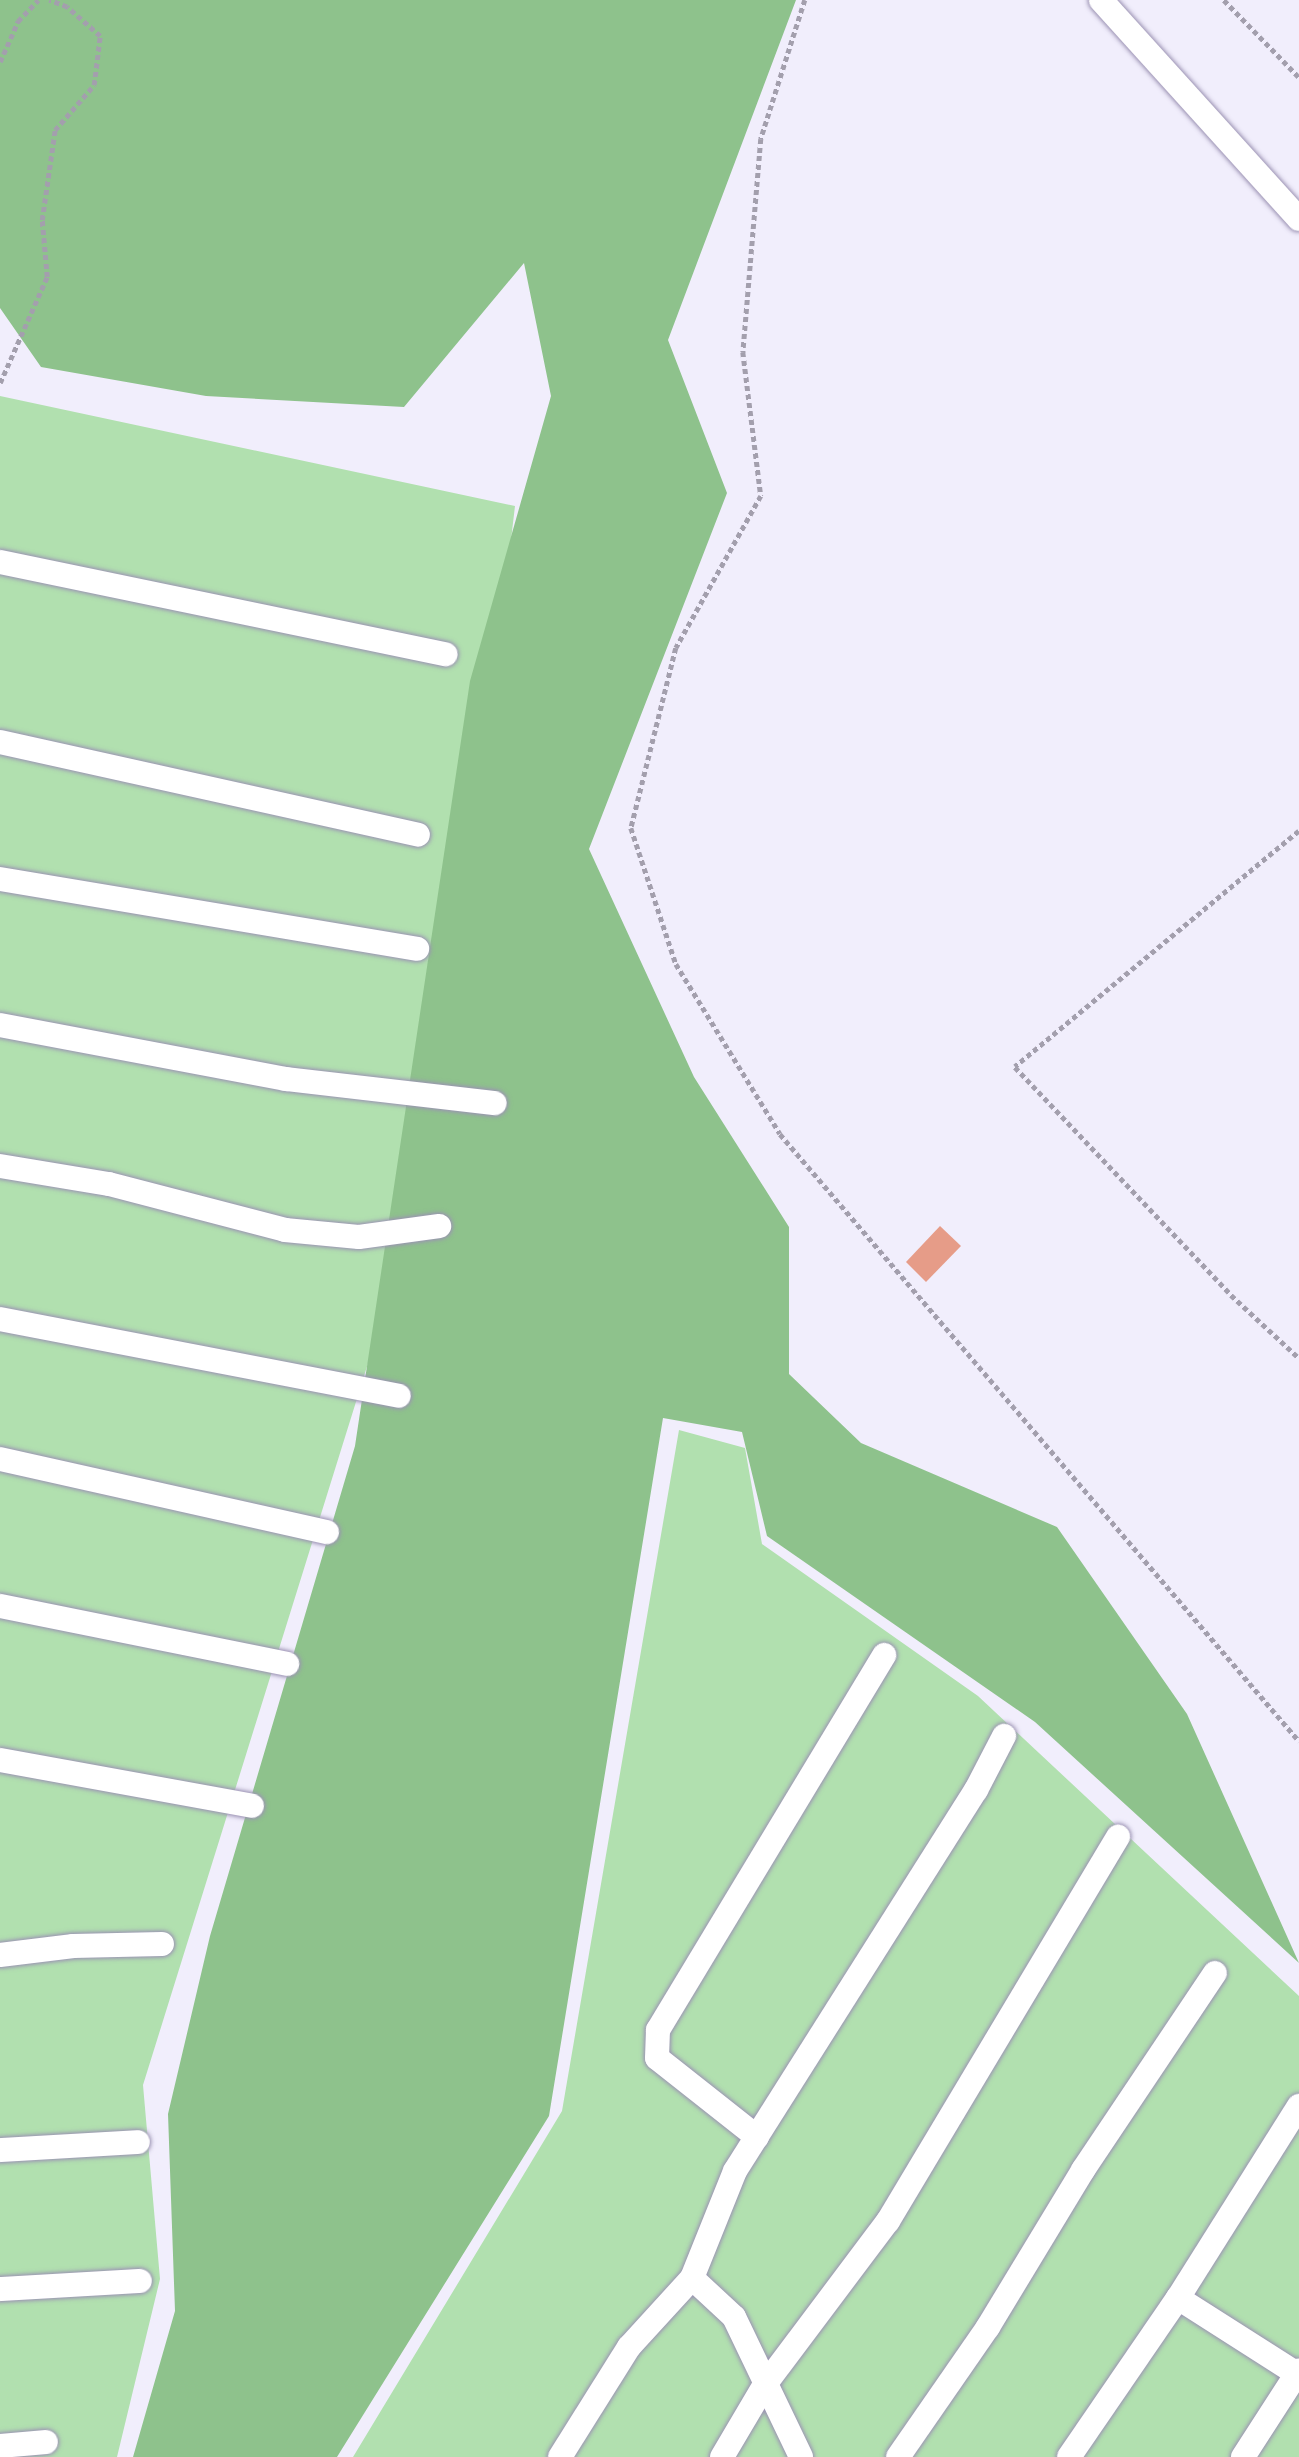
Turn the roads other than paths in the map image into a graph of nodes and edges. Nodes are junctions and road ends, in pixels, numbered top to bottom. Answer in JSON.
{"nodes":[{"id":1,"x":1101,"y":0,"type":"edge"},
{"id":2,"x":1299,"y":219,"type":"edge"},
{"id":3,"x":0,"y":562,"type":"edge"},
{"id":4,"x":446,"y":654,"type":"dead end"},
{"id":5,"x":0,"y":743,"type":"edge"},
{"id":6,"x":418,"y":835,"type":"dead end"},
{"id":7,"x":0,"y":879,"type":"edge"},
{"id":8,"x":417,"y":949,"type":"dead end"},
{"id":9,"x":0,"y":1025,"type":"edge"},
{"id":10,"x":495,"y":1103,"type":"dead end"},
{"id":11,"x":0,"y":1166,"type":"edge"},
{"id":12,"x":439,"y":1226,"type":"dead end"},
{"id":13,"x":0,"y":1319,"type":"edge"},
{"id":14,"x":400,"y":1396,"type":"dead end"},
{"id":15,"x":0,"y":1460,"type":"edge"},
{"id":16,"x":327,"y":1532,"type":"dead end"},
{"id":17,"x":0,"y":1606,"type":"edge"},
{"id":18,"x":884,"y":1655,"type":"dead end"},
{"id":19,"x":287,"y":1664,"type":"dead end"},
{"id":20,"x":1004,"y":1736,"type":"dead end"},
{"id":21,"x":0,"y":1760,"type":"edge"},
{"id":22,"x":252,"y":1806,"type":"dead end"},
{"id":23,"x":1118,"y":1836,"type":"dead end"},
{"id":24,"x":162,"y":1944,"type":"dead end"},
{"id":25,"x":0,"y":1955,"type":"edge"},
{"id":26,"x":1215,"y":1973,"type":"dead end"},
{"id":27,"x":1299,"y":2106,"type":"edge"},
{"id":28,"x":757,"y":2137,"type":"junction"},
{"id":29,"x":138,"y":2142,"type":"dead end"},
{"id":30,"x":0,"y":2150,"type":"edge"},
{"id":31,"x":692,"y":2278,"type":"junction"},
{"id":32,"x":140,"y":2281,"type":"dead end"},
{"id":33,"x":0,"y":2289,"type":"edge"},
{"id":34,"x":1178,"y":2298,"type":"junction"},
{"id":35,"x":1298,"y":2373,"type":"edge"},
{"id":36,"x":764,"y":2386,"type":"junction"},
{"id":37,"x":46,"y":2442,"type":"dead end"},
{"id":38,"x":0,"y":2446,"type":"edge"},
{"id":39,"x":560,"y":2457,"type":"edge"},
{"id":40,"x":722,"y":2457,"type":"edge"},
{"id":41,"x":800,"y":2457,"type":"edge"},
{"id":42,"x":898,"y":2457,"type":"edge"},
{"id":43,"x":1069,"y":2457,"type":"edge"},
{"id":44,"x":1243,"y":2457,"type":"edge"}],
"edges":[{"from":1,"to":2,"type":"street"},
{"from":3,"to":4,"type":"street"},
{"from":5,"to":6,"type":"street"},
{"from":7,"to":8,"type":"street"},
{"from":9,"to":10,"type":"street"},
{"from":11,"to":12,"type":"street"},
{"from":13,"to":14,"type":"street"},
{"from":15,"to":16,"type":"street"},
{"from":17,"to":19,"type":"street"},
{"from":18,"to":28,"type":"street"},
{"from":20,"to":28,"type":"street"},
{"from":21,"to":22,"type":"street"},
{"from":23,"to":36,"type":"street"},
{"from":24,"to":25,"type":"street"},
{"from":26,"to":42,"type":"street"},
{"from":27,"to":34,"type":"street"},
{"from":28,"to":31,"type":"street"},
{"from":29,"to":30,"type":"street"},
{"from":31,"to":36,"type":"street"},
{"from":31,"to":39,"type":"street"},
{"from":32,"to":33,"type":"street"},
{"from":34,"to":35,"type":"street"},
{"from":34,"to":43,"type":"street"},
{"from":35,"to":44,"type":"street"},
{"from":36,"to":40,"type":"street"},
{"from":36,"to":41,"type":"street"},
{"from":37,"to":38,"type":"street"}]}
